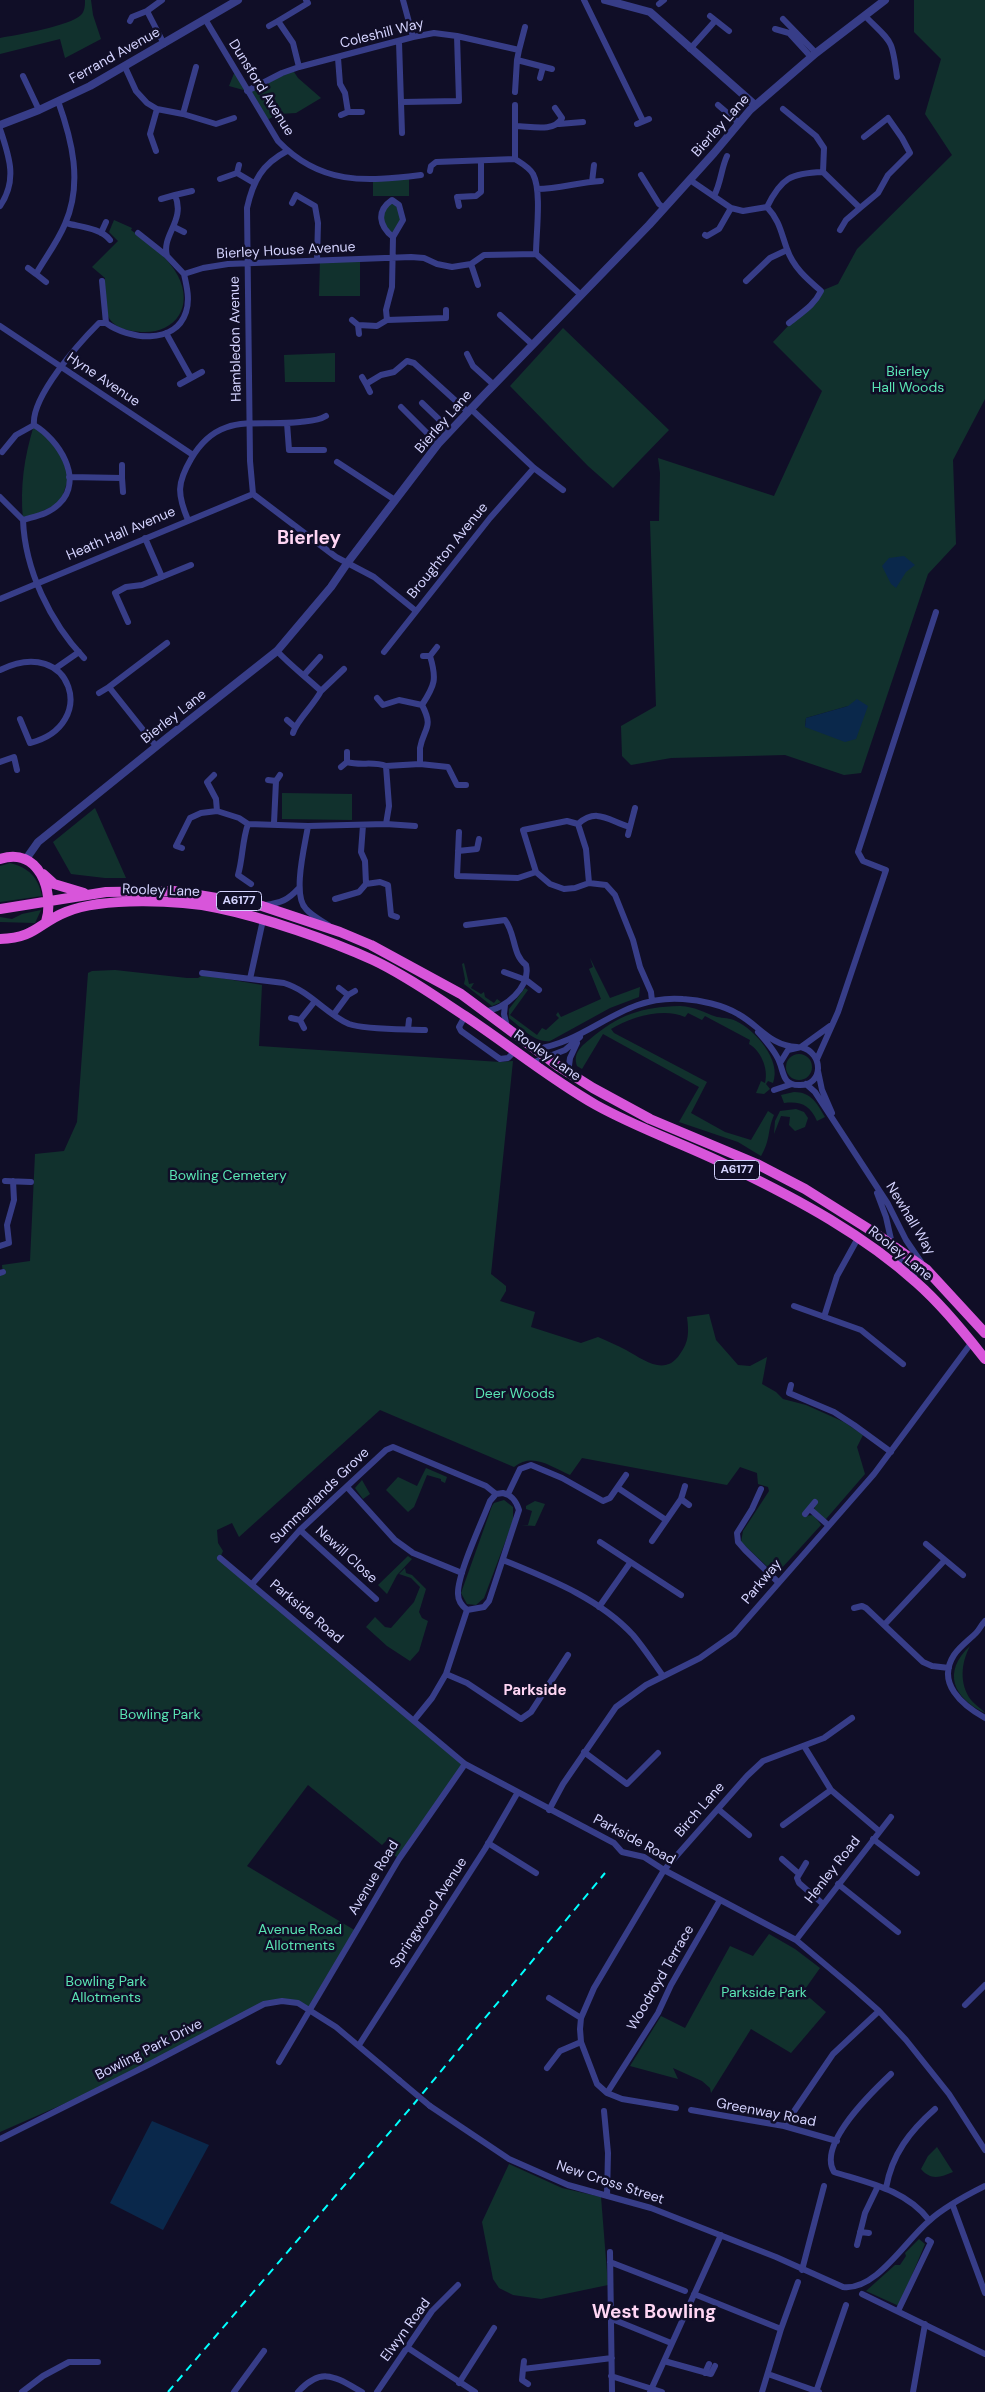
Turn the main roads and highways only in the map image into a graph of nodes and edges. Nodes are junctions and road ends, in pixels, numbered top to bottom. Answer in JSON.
{"nodes":[{"id":1,"x":0,"y":859,"type":"edge"},
{"id":2,"x":41,"y":872,"type":"junction"},
{"id":3,"x":88,"y":894,"type":"junction"},
{"id":4,"x":49,"y":903,"type":"junction"},
{"id":5,"x":0,"y":909,"type":"edge"},
{"id":6,"x":46,"y":922,"type":"junction"},
{"id":7,"x":1,"y":938,"type":"edge"},
{"id":8,"x":985,"y":1333,"type":"edge"},
{"id":9,"x":985,"y":1359,"type":"edge"}],
"edges":[{"from":1,"to":2,"type":"highway"},
{"from":2,"to":3,"type":"highway"},
{"from":2,"to":4,"type":"highway"},
{"from":3,"to":4,"type":"highway","name":"Rooley Lane","number":"A6177"},
{"from":3,"to":8,"type":"highway","name":"Rooley Lane","number":"A6177"},
{"from":4,"to":5,"type":"highway","name":"Rooley Lane","number":"A6177"},
{"from":4,"to":6,"type":"highway"},
{"from":6,"to":7,"type":"highway","name":"Rooley Lane","number":"A6177"},
{"from":6,"to":9,"type":"highway","name":"Rooley Lane","number":"A6177"}]}
